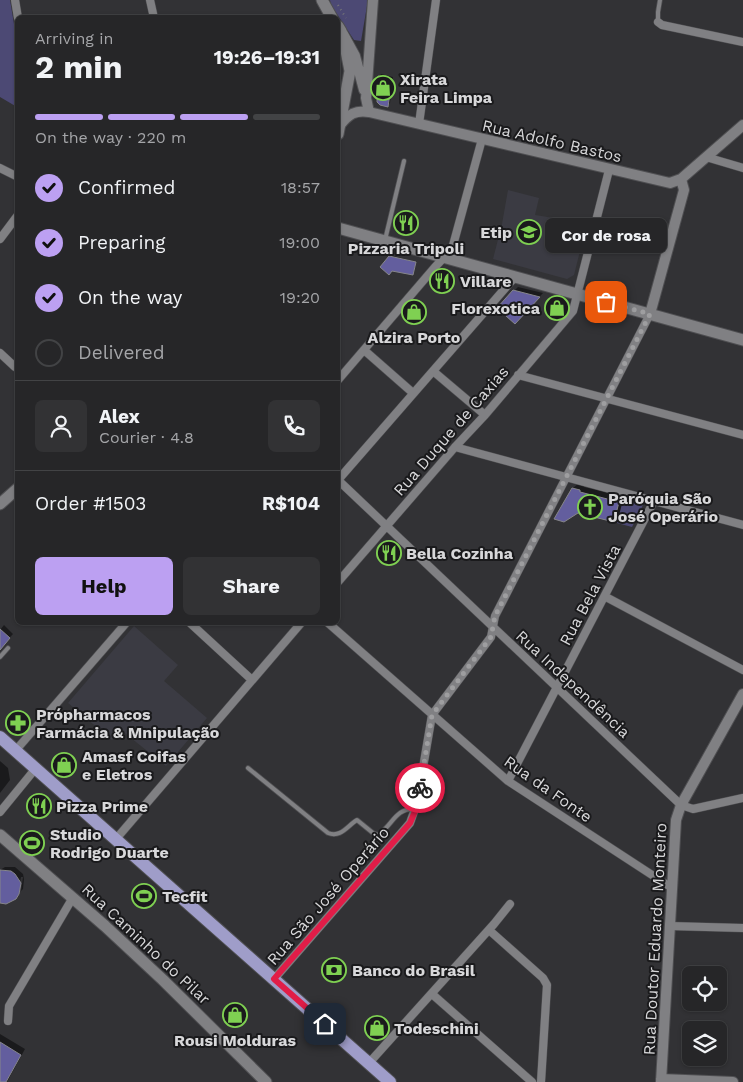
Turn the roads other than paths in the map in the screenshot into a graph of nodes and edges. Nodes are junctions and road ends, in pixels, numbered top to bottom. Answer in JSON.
{"nodes":[{"id":1,"x":15,"y":0,"type":"edge"},
{"id":2,"x":150,"y":0,"type":"edge"},
{"id":3,"x":322,"y":0,"type":"edge"},
{"id":4,"x":373,"y":0,"type":"edge"},
{"id":5,"x":436,"y":0,"type":"edge"},
{"id":6,"x":660,"y":0,"type":"edge"},
{"id":7,"x":18,"y":15,"type":"edge"},
{"id":8,"x":153,"y":15,"type":"edge"},
{"id":9,"x":330,"y":15,"type":"edge"},
{"id":10,"x":658,"y":22,"type":"joint"},
{"id":11,"x":340,"y":32,"type":"edge"},
{"id":12,"x":340,"y":33,"type":"edge"},
{"id":13,"x":743,"y":42,"type":"edge"},
{"id":14,"x":366,"y":98,"type":"junction"},
{"id":15,"x":369,"y":112,"type":"junction"},
{"id":16,"x":340,"y":123,"type":"edge"},
{"id":17,"x":419,"y":124,"type":"junction"},
{"id":18,"x":743,"y":125,"type":"edge"},
{"id":19,"x":340,"y":128,"type":"edge"},
{"id":20,"x":482,"y":140,"type":"junction"},
{"id":21,"x":706,"y":157,"type":"junction"},
{"id":22,"x":404,"y":161,"type":"dead end"},
{"id":23,"x":0,"y":168,"type":"edge"},
{"id":24,"x":743,"y":168,"type":"edge"},
{"id":25,"x":609,"y":170,"type":"junction"},
{"id":26,"x":15,"y":176,"type":"edge"},
{"id":27,"x":681,"y":179,"type":"junction"},
{"id":28,"x":15,"y":219,"type":"edge"},
{"id":29,"x":340,"y":230,"type":"edge"},
{"id":30,"x":0,"y":239,"type":"edge"},
{"id":31,"x":385,"y":242,"type":"junction"},
{"id":32,"x":443,"y":259,"type":"junction"},
{"id":33,"x":514,"y":278,"type":"junction"},
{"id":34,"x":578,"y":295,"type":"junction"},
{"id":35,"x":650,"y":314,"type":"junction"},
{"id":36,"x":743,"y":339,"type":"edge"},
{"id":37,"x":364,"y":350,"type":"junction"},
{"id":38,"x":0,"y":353,"type":"edge"},
{"id":39,"x":15,"y":367,"type":"edge"},
{"id":40,"x":433,"y":371,"type":"junction"},
{"id":41,"x":518,"y":375,"type":"junction"},
{"id":42,"x":340,"y":378,"type":"edge"},
{"id":43,"x":413,"y":393,"type":"junction"},
{"id":44,"x":607,"y":399,"type":"junction"},
{"id":45,"x":484,"y":415,"type":"junction"},
{"id":46,"x":743,"y":435,"type":"edge"},
{"id":47,"x":455,"y":447,"type":"junction"},
{"id":48,"x":566,"y":477,"type":"junction"},
{"id":49,"x":340,"y":478,"type":"edge"},
{"id":50,"x":340,"y":482,"type":"edge"},
{"id":51,"x":15,"y":491,"type":"edge"},
{"id":52,"x":654,"y":502,"type":"junction"},
{"id":53,"x":0,"y":504,"type":"edge"},
{"id":54,"x":743,"y":525,"type":"edge"},
{"id":55,"x":386,"y":526,"type":"junction"},
{"id":56,"x":340,"y":580,"type":"edge"},
{"id":57,"x":606,"y":597,"type":"junction"},
{"id":58,"x":124,"y":625,"type":"edge"},
{"id":59,"x":192,"y":625,"type":"edge"},
{"id":60,"x":299,"y":625,"type":"edge"},
{"id":61,"x":329,"y":625,"type":"edge"},
{"id":62,"x":493,"y":628,"type":"junction"},
{"id":63,"x":8,"y":648,"type":"dead end"},
{"id":64,"x":0,"y":657,"type":"edge"},
{"id":65,"x":743,"y":670,"type":"edge"},
{"id":66,"x":252,"y":680,"type":"junction"},
{"id":67,"x":557,"y":687,"type":"junction"},
{"id":68,"x":743,"y":694,"type":"edge"},
{"id":69,"x":432,"y":715,"type":"junction"},
{"id":70,"x":0,"y":737,"type":"edge"},
{"id":71,"x":16,"y":750,"type":"junction"},
{"id":72,"x":36,"y":768,"type":"junction"},
{"id":73,"x":248,"y":768,"type":"dead end"},
{"id":74,"x":508,"y":781,"type":"junction"},
{"id":75,"x":743,"y":798,"type":"edge"},
{"id":76,"x":681,"y":805,"type":"junction"},
{"id":77,"x":416,"y":809,"type":"junction"},
{"id":78,"x":0,"y":812,"type":"edge"},
{"id":79,"x":0,"y":835,"type":"edge"},
{"id":80,"x":116,"y":839,"type":"junction"},
{"id":81,"x":672,"y":888,"type":"junction"},
{"id":82,"x":72,"y":898,"type":"junction"},
{"id":83,"x":510,"y":904,"type":"dead end"},
{"id":84,"x":669,"y":926,"type":"junction"},
{"id":85,"x":743,"y":928,"type":"edge"},
{"id":86,"x":489,"y":930,"type":"junction"},
{"id":87,"x":274,"y":979,"type":"junction"},
{"id":88,"x":432,"y":994,"type":"junction"},
{"id":89,"x":8,"y":1021,"type":"dead end"},
{"id":90,"x":369,"y":1063,"type":"junction"},
{"id":91,"x":661,"y":1081,"type":"edge"},
{"id":92,"x":266,"y":1082,"type":"edge"},
{"id":93,"x":390,"y":1082,"type":"edge"},
{"id":94,"x":532,"y":1082,"type":"edge"},
{"id":95,"x":541,"y":1082,"type":"edge"},
{"id":96,"x":732,"y":1082,"type":"edge"}],
"edges":[{"from":1,"to":7,"type":"street"},
{"from":2,"to":8,"type":"street"},
{"from":3,"to":9,"type":"main road"},
{"from":4,"to":14,"type":"street"},
{"from":5,"to":17,"type":"street"},
{"from":6,"to":10,"type":"lane"},
{"from":10,"to":13,"type":"street"},
{"from":11,"to":14,"type":"street"},
{"from":12,"to":16,"type":"main road"},
{"from":14,"to":15,"type":"street"},
{"from":15,"to":17,"type":"street","name":"Rua Adolfo Bastos"},
{"from":15,"to":19,"type":"street","name":"Rua Adolfo Bastos"},
{"from":17,"to":20,"type":"street","name":"Rua Adolfo Bastos"},
{"from":18,"to":21,"type":"street"},
{"from":20,"to":25,"type":"street","name":"Rua Adolfo Bastos"},
{"from":20,"to":32,"type":"street"},
{"from":21,"to":24,"type":"street"},
{"from":21,"to":27,"type":"street"},
{"from":22,"to":31,"type":"lane"},
{"from":23,"to":26,"type":"street"},
{"from":25,"to":27,"type":"street","name":"Rua Adolfo Bastos"},
{"from":25,"to":34,"type":"street","name":"Rua Duque de Caxias"},
{"from":27,"to":35,"type":"street","name":"Rua São José Operário"},
{"from":28,"to":30,"type":"street"},
{"from":29,"to":31,"type":"main road"},
{"from":31,"to":32,"type":"main road"},
{"from":32,"to":33,"type":"main road"},
{"from":32,"to":37,"type":"street"},
{"from":33,"to":34,"type":"main road"},
{"from":33,"to":40,"type":"street"},
{"from":34,"to":35,"type":"main road"},
{"from":34,"to":41,"type":"street","name":"Rua Duque de Caxias"},
{"from":35,"to":36,"type":"main road"},
{"from":35,"to":44,"type":"street","name":"Rua São José Operário"},
{"from":37,"to":42,"type":"street"},
{"from":37,"to":43,"type":"street"},
{"from":38,"to":39,"type":"street"},
{"from":40,"to":43,"type":"street"},
{"from":40,"to":45,"type":"street"},
{"from":41,"to":44,"type":"street"},
{"from":41,"to":45,"type":"street","name":"Rua Duque de Caxias"},
{"from":43,"to":49,"type":"street"},
{"from":44,"to":46,"type":"street"},
{"from":44,"to":48,"type":"street","name":"Rua São José Operário"},
{"from":45,"to":47,"type":"street","name":"Rua Duque de Caxias"},
{"from":47,"to":48,"type":"street"},
{"from":47,"to":55,"type":"street","name":"Rua Duque de Caxias"},
{"from":48,"to":52,"type":"street"},
{"from":48,"to":62,"type":"street","name":"Rua São José Operário"},
{"from":50,"to":55,"type":"street","name":"Rua Independência"},
{"from":51,"to":53,"type":"main road"},
{"from":52,"to":54,"type":"street"},
{"from":52,"to":57,"type":"street","name":"Rua Bela Vista"},
{"from":55,"to":56,"type":"street","name":"Rua Duque de Caxias"},
{"from":55,"to":62,"type":"street","name":"Rua Independência"},
{"from":57,"to":65,"type":"street"},
{"from":57,"to":67,"type":"street","name":"Rua Bela Vista"},
{"from":58,"to":71,"type":"street"},
{"from":59,"to":66,"type":"street"},
{"from":60,"to":66,"type":"street"},
{"from":61,"to":69,"type":"street","name":"Rua da Fonte"},
{"from":62,"to":67,"type":"street","name":"Rua Independência"},
{"from":62,"to":69,"type":"street","name":"Rua São José Operário"},
{"from":63,"to":64,"type":"lane"},
{"from":66,"to":80,"type":"street"},
{"from":67,"to":74,"type":"street","name":"Rua Bela Vista"},
{"from":67,"to":76,"type":"street","name":"Rua Independência"},
{"from":68,"to":76,"type":"street","name":"Rua Doutor Eduardo Monteiro"},
{"from":69,"to":74,"type":"street","name":"Rua da Fonte"},
{"from":69,"to":77,"type":"street","name":"Rua São José Operário"},
{"from":70,"to":71,"type":"main road"},
{"from":71,"to":72,"type":"main road"},
{"from":72,"to":78,"type":"street"},
{"from":72,"to":80,"type":"main road"},
{"from":73,"to":77,"type":"lane"},
{"from":74,"to":81,"type":"street","name":"Rua da Fonte"},
{"from":75,"to":76,"type":"street"},
{"from":76,"to":81,"type":"street","name":"Rua Doutor Eduardo Monteiro"},
{"from":77,"to":87,"type":"street","name":"Rua São José Operário"},
{"from":79,"to":82,"type":"main road","name":"Rua Caminho do Pilar"},
{"from":80,"to":87,"type":"main road"},
{"from":81,"to":84,"type":"street","name":"Rua Doutor Eduardo Monteiro"},
{"from":82,"to":89,"type":"street"},
{"from":82,"to":92,"type":"main road","name":"Rua Caminho do Pilar"},
{"from":83,"to":86,"type":"street"},
{"from":84,"to":85,"type":"street"},
{"from":84,"to":91,"type":"street","name":"Rua Doutor Eduardo Monteiro"},
{"from":86,"to":88,"type":"street"},
{"from":86,"to":95,"type":"street"},
{"from":87,"to":90,"type":"main road"},
{"from":88,"to":90,"type":"street"},
{"from":88,"to":94,"type":"street"},
{"from":90,"to":93,"type":"main road"},
{"from":91,"to":96,"type":"street"}]}
